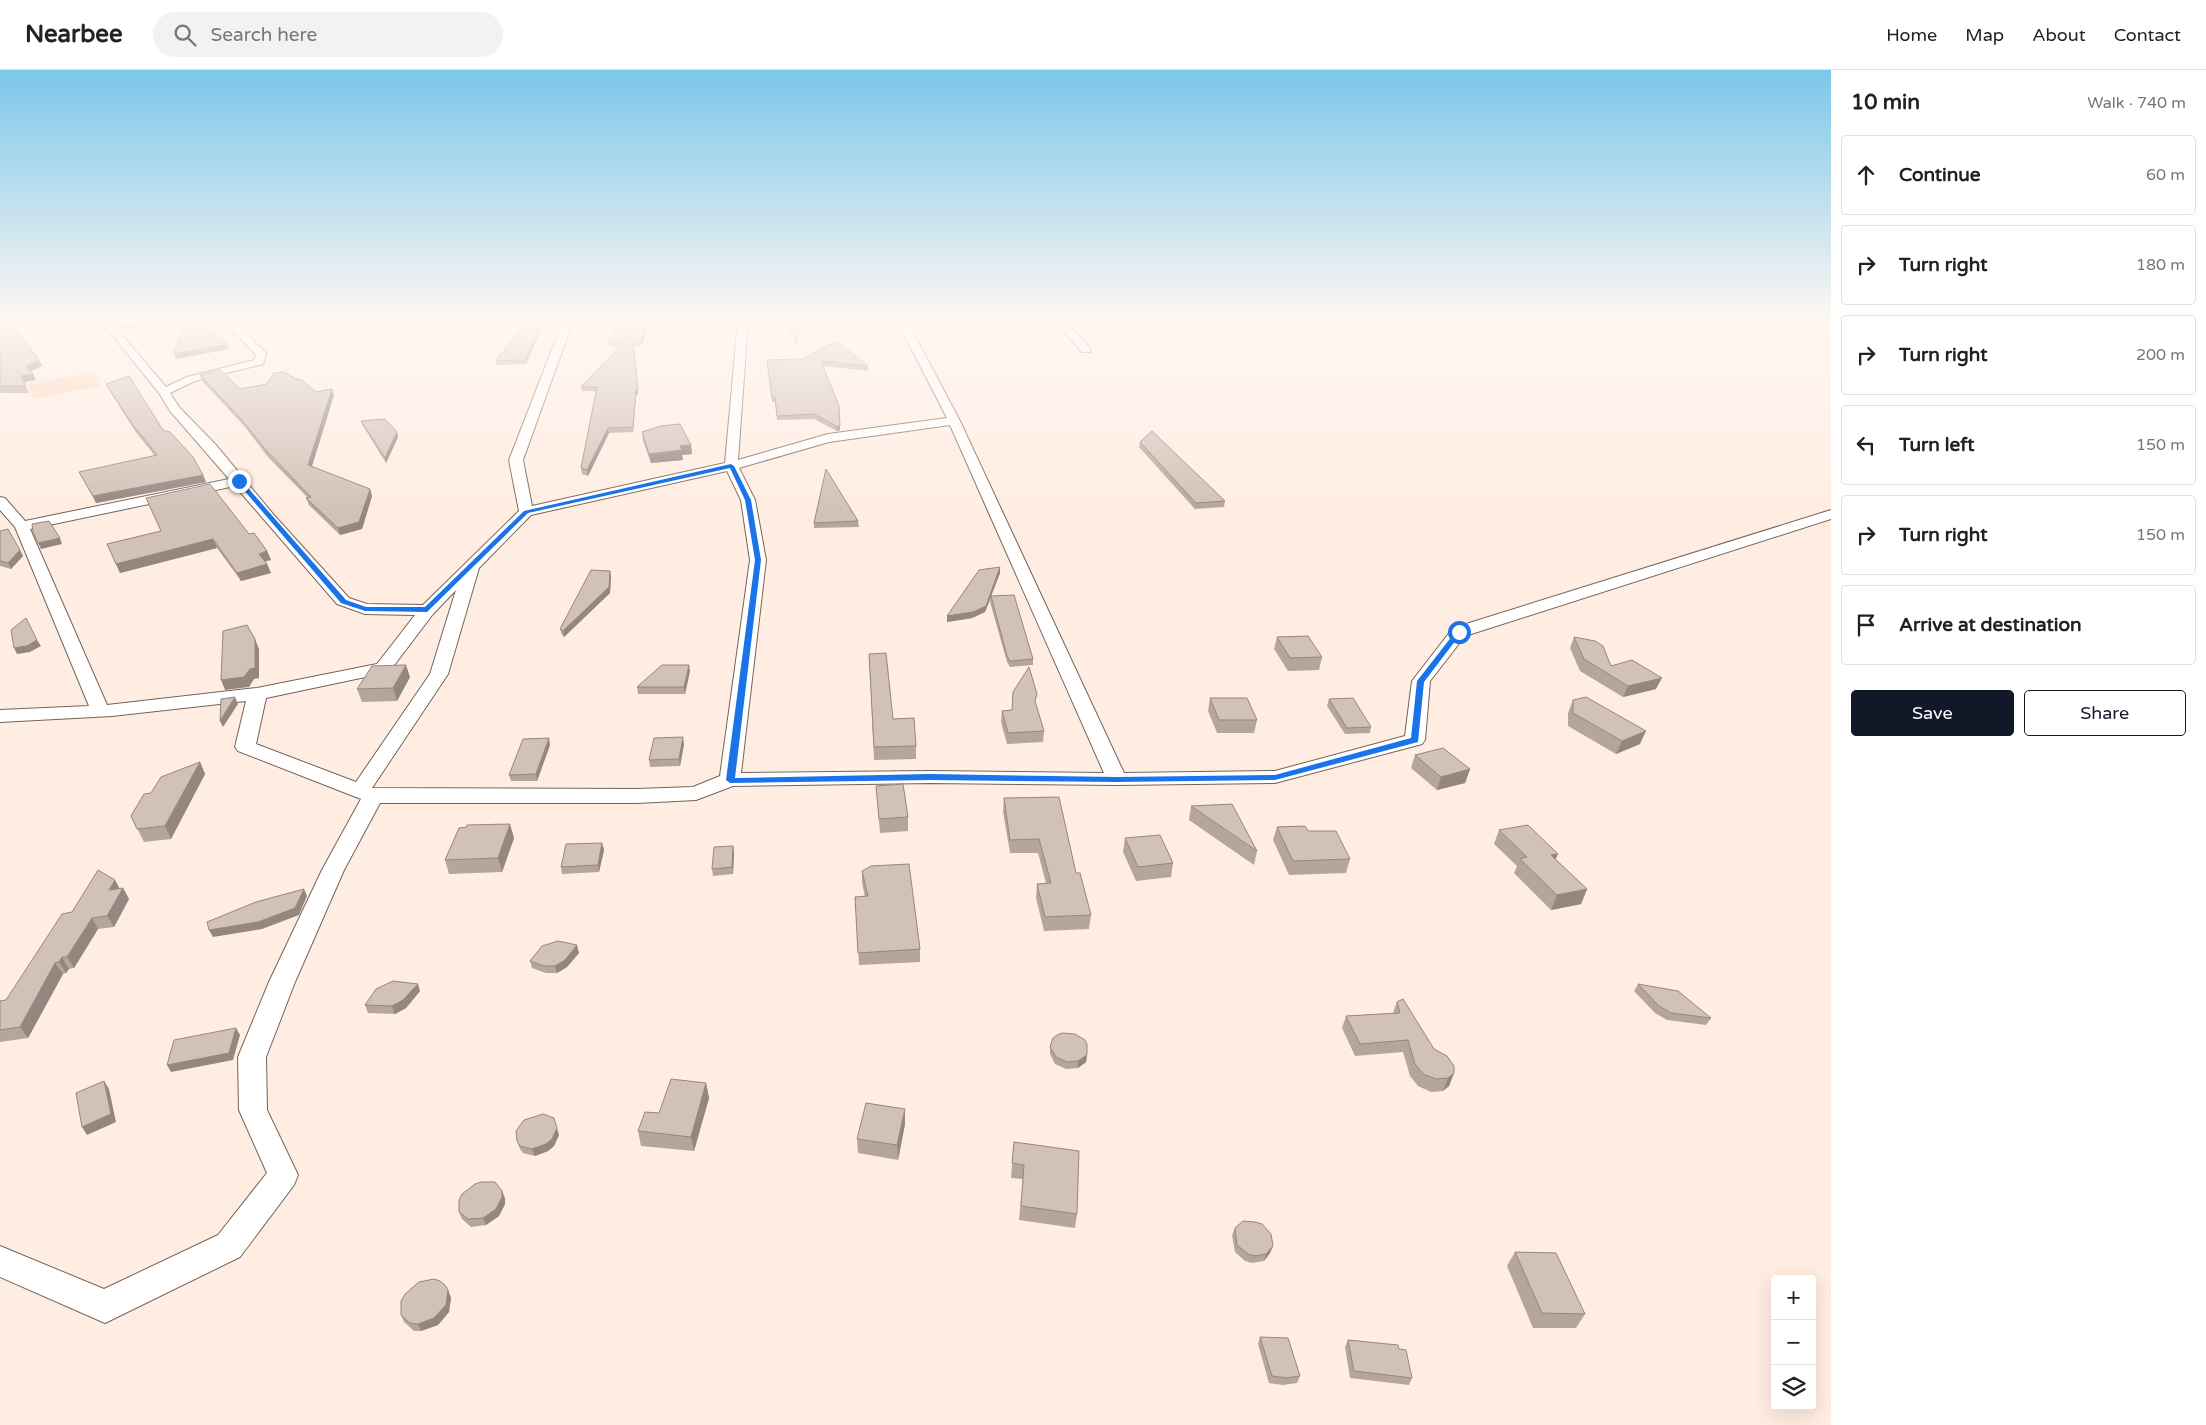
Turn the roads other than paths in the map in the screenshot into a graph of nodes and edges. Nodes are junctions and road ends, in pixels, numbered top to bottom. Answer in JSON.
{"nodes":[{"id":1,"x":158,"y":384,"type":"edge"},
{"id":2,"x":180,"y":384,"type":"edge"},
{"id":3,"x":544,"y":384,"type":"edge"},
{"id":4,"x":738,"y":384,"type":"edge"},
{"id":5,"x":935,"y":384,"type":"edge"},
{"id":6,"x":164,"y":392,"type":"junction"},
{"id":7,"x":954,"y":421,"type":"junction"},
{"id":8,"x":731,"y":466,"type":"junction"},
{"id":9,"x":239,"y":481,"type":"junction"},
{"id":10,"x":0,"y":501,"type":"edge"},
{"id":11,"x":526,"y":512,"type":"junction"},
{"id":12,"x":1831,"y":514,"type":"edge"},
{"id":13,"x":22,"y":526,"type":"junction"},
{"id":14,"x":472,"y":566,"type":"junction"},
{"id":15,"x":427,"y":610,"type":"junction"},
{"id":16,"x":257,"y":694,"type":"junction"},
{"id":17,"x":100,"y":710,"type":"junction"},
{"id":18,"x":0,"y":716,"type":"edge"},
{"id":19,"x":1117,"y":779,"type":"junction"},
{"id":20,"x":730,"y":780,"type":"junction"},
{"id":21,"x":366,"y":794,"type":"junction"},
{"id":22,"x":0,"y":1261,"type":"edge"}],
"edges":[{"from":1,"to":6,"type":"street"},
{"from":2,"to":6,"type":"street"},
{"from":3,"to":11,"type":"street"},
{"from":4,"to":8,"type":"street"},
{"from":5,"to":7,"type":"street"},
{"from":6,"to":9,"type":"street"},
{"from":7,"to":8,"type":"street"},
{"from":7,"to":19,"type":"street"},
{"from":8,"to":11,"type":"street"},
{"from":8,"to":20,"type":"street"},
{"from":9,"to":13,"type":"street"},
{"from":9,"to":15,"type":"street"},
{"from":10,"to":13,"type":"street"},
{"from":11,"to":14,"type":"street"},
{"from":12,"to":19,"type":"street"},
{"from":13,"to":17,"type":"street"},
{"from":14,"to":15,"type":"street"},
{"from":14,"to":21,"type":"street"},
{"from":15,"to":16,"type":"street"},
{"from":16,"to":17,"type":"street"},
{"from":16,"to":21,"type":"street"},
{"from":17,"to":18,"type":"street"},
{"from":19,"to":20,"type":"street"},
{"from":20,"to":21,"type":"street"},
{"from":21,"to":22,"type":"street"}]}
